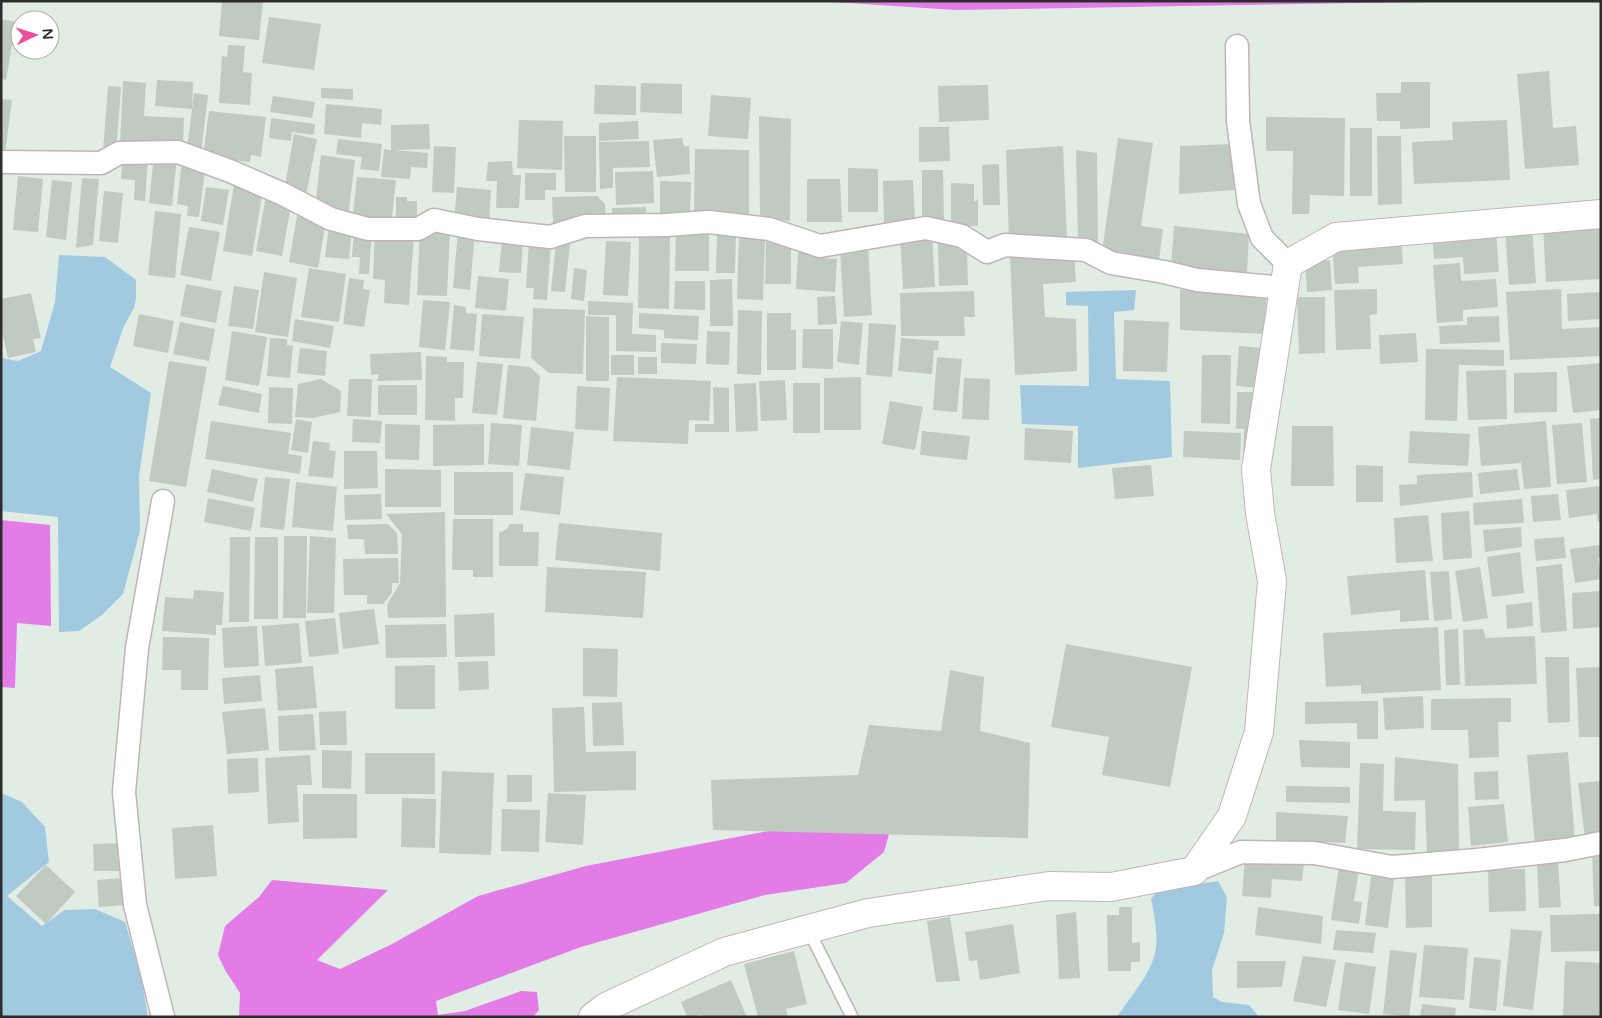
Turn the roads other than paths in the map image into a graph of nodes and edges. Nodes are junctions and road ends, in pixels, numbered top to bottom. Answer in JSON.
{"nodes":[{"id":1,"x":1237,"y":46,"type":"dead end"},
{"id":2,"x":1,"y":162,"type":"edge"},
{"id":3,"x":1601,"y":214,"type":"edge"},
{"id":4,"x":1286,"y":276,"type":"junction"},
{"id":5,"x":162,"y":501,"type":"dead end"},
{"id":6,"x":1601,"y":843,"type":"edge"},
{"id":7,"x":1194,"y":871,"type":"junction"},
{"id":8,"x":808,"y":929,"type":"junction"},
{"id":9,"x":163,"y":1017,"type":"edge"},
{"id":10,"x":593,"y":1017,"type":"edge"},
{"id":11,"x":852,"y":1017,"type":"edge"}],
"edges":[{"from":1,"to":4,"type":"street"},
{"from":2,"to":4,"type":"street"},
{"from":3,"to":4,"type":"street"},
{"from":4,"to":7,"type":"street"},
{"from":5,"to":9,"type":"street"},
{"from":6,"to":7,"type":"street"},
{"from":7,"to":8,"type":"street"},
{"from":8,"to":10,"type":"street"},
{"from":8,"to":11,"type":"lane"}]}
